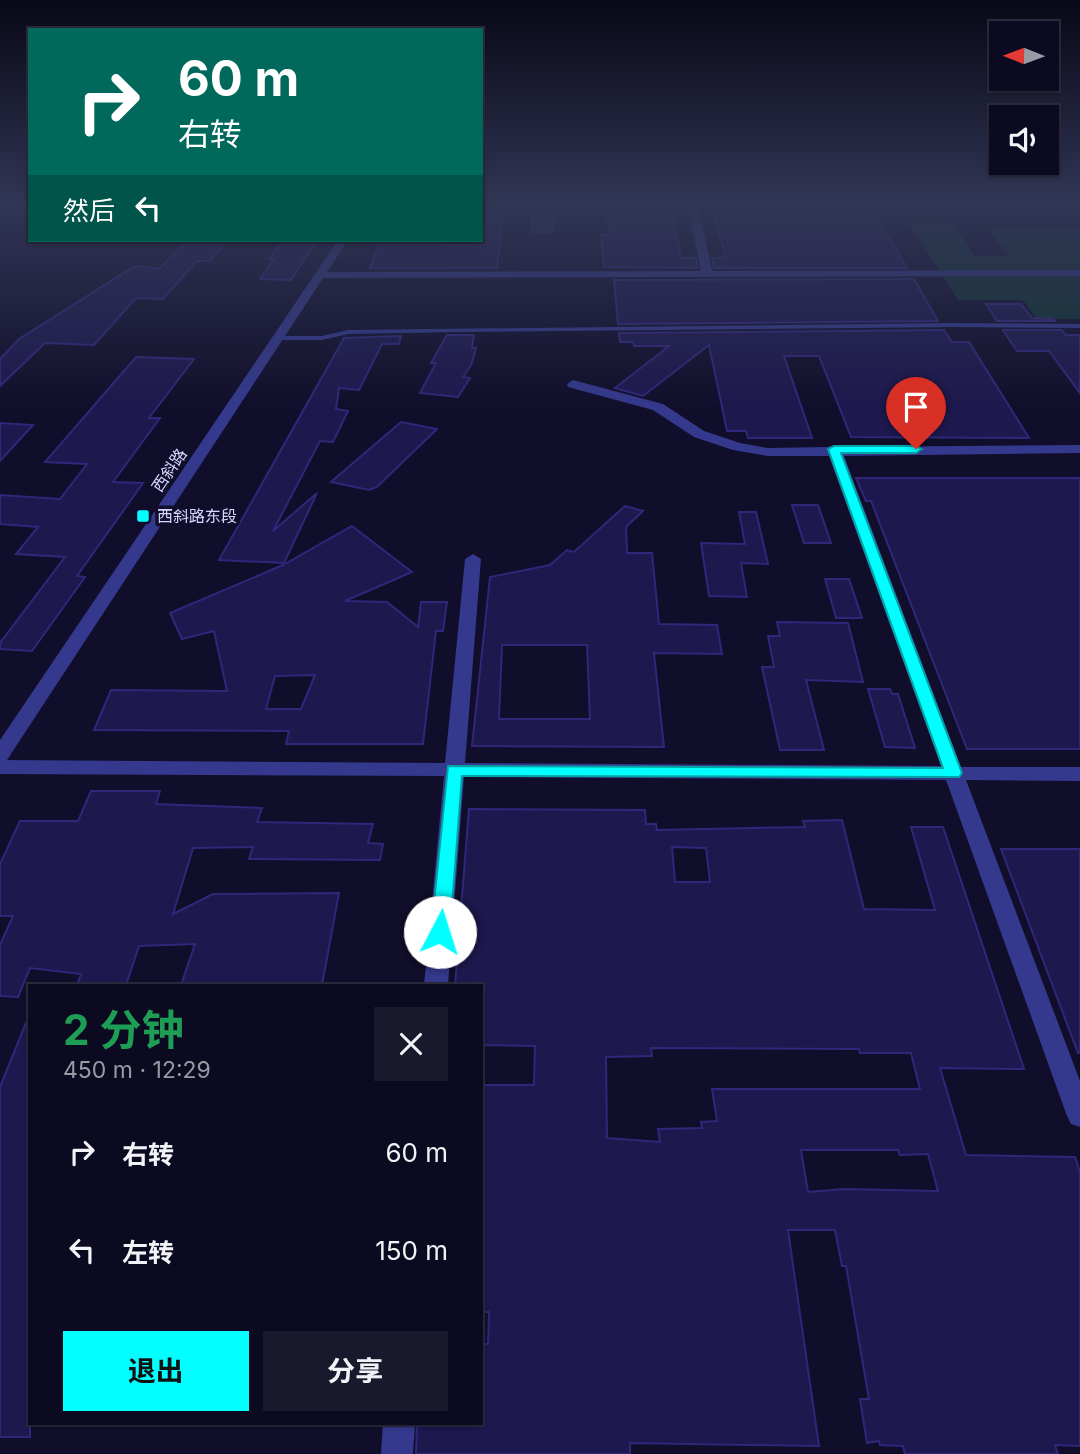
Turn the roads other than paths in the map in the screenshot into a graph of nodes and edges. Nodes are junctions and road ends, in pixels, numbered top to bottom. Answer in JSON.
{"nodes":[{"id":1,"x":468,"y":274,"type":"edge"},
{"id":2,"x":320,"y":275,"type":"joint"},
{"id":3,"x":1080,"y":327,"type":"edge"},
{"id":4,"x":279,"y":338,"type":"junction"},
{"id":5,"x":573,"y":384,"type":"dead end"},
{"id":6,"x":834,"y":449,"type":"junction"},
{"id":7,"x":1080,"y":449,"type":"edge"},
{"id":8,"x":473,"y":559,"type":"dead end"},
{"id":9,"x":0,"y":755,"type":"edge"},
{"id":10,"x":0,"y":767,"type":"edge"},
{"id":11,"x":454,"y":770,"type":"junction"},
{"id":12,"x":954,"y":773,"type":"junction"},
{"id":13,"x":1080,"y":774,"type":"edge"},
{"id":14,"x":436,"y":984,"type":"edge"},
{"id":15,"x":1080,"y":1116,"type":"edge"},
{"id":16,"x":399,"y":1425,"type":"edge"},
{"id":17,"x":397,"y":1454,"type":"edge"}],
"edges":[{"from":1,"to":2,"type":"street"},
{"from":2,"to":4,"type":"street","name":"西斜路"},
{"from":3,"to":4,"type":"lane"},
{"from":4,"to":9,"type":"street","name":"西斜路"},
{"from":5,"to":6,"type":"street"},
{"from":6,"to":7,"type":"street"},
{"from":6,"to":12,"type":"street"},
{"from":8,"to":11,"type":"street"},
{"from":10,"to":11,"type":"street"},
{"from":11,"to":12,"type":"street"},
{"from":11,"to":14,"type":"street"},
{"from":12,"to":13,"type":"street"},
{"from":12,"to":15,"type":"street"},
{"from":16,"to":17,"type":"street"}]}
